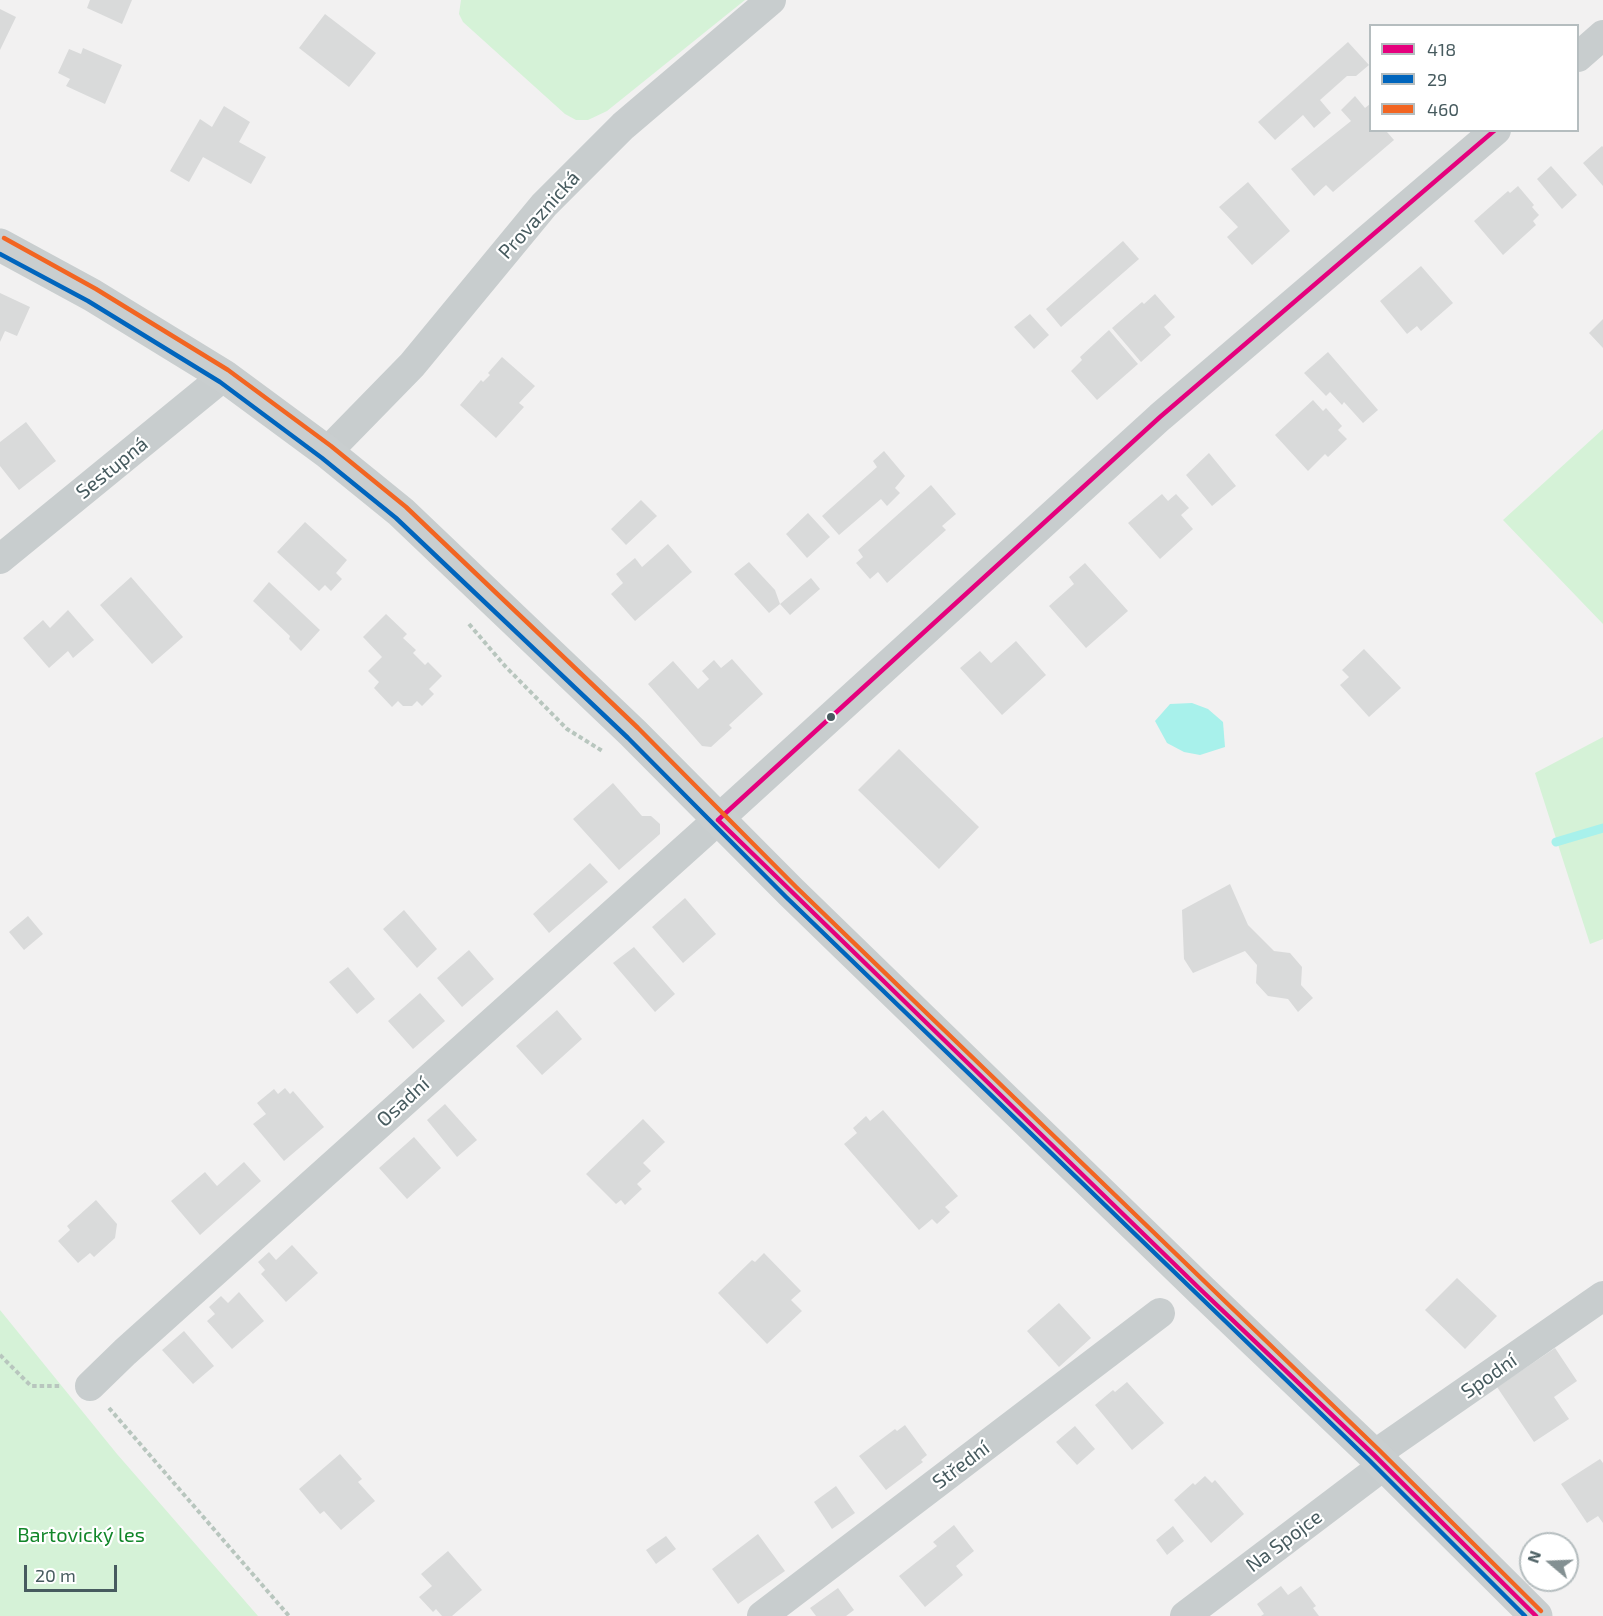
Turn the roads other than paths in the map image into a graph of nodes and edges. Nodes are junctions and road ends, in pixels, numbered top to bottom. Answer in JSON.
{"nodes":[{"id":1,"x":771,"y":0,"type":"edge"},
{"id":2,"x":1603,"y":35,"type":"edge"},
{"id":3,"x":1579,"y":56,"type":"edge"},
{"id":4,"x":1494,"y":132,"type":"edge"},
{"id":5,"x":0,"y":245,"type":"edge"},
{"id":6,"x":224,"y":376,"type":"junction"},
{"id":7,"x":327,"y":452,"type":"junction"},
{"id":8,"x":0,"y":559,"type":"edge"},
{"id":9,"x":718,"y":820,"type":"junction"},
{"id":10,"x":1603,"y":1296,"type":"edge"},
{"id":11,"x":1160,"y":1313,"type":"dead end"},
{"id":12,"x":90,"y":1386,"type":"road end"},
{"id":13,"x":1379,"y":1461,"type":"junction"},
{"id":14,"x":762,"y":1616,"type":"edge"},
{"id":15,"x":1185,"y":1616,"type":"edge"},
{"id":16,"x":1536,"y":1616,"type":"edge"}],
"edges":[{"from":1,"to":7,"type":"street","name":"Provaznická"},
{"from":2,"to":3,"type":"street"},
{"from":4,"to":9,"type":"street","name":"Osadní"},
{"from":5,"to":6,"type":"main road"},
{"from":6,"to":7,"type":"main road"},
{"from":6,"to":8,"type":"street","name":"Sestupná"},
{"from":7,"to":9,"type":"main road"},
{"from":9,"to":12,"type":"street","name":"Osadní"},
{"from":9,"to":13,"type":"main road"},
{"from":10,"to":13,"type":"street","name":"Spodní"},
{"from":11,"to":14,"type":"street","name":"Střední"},
{"from":13,"to":15,"type":"street","name":"Na Spojce"},
{"from":13,"to":16,"type":"main road"}]}
